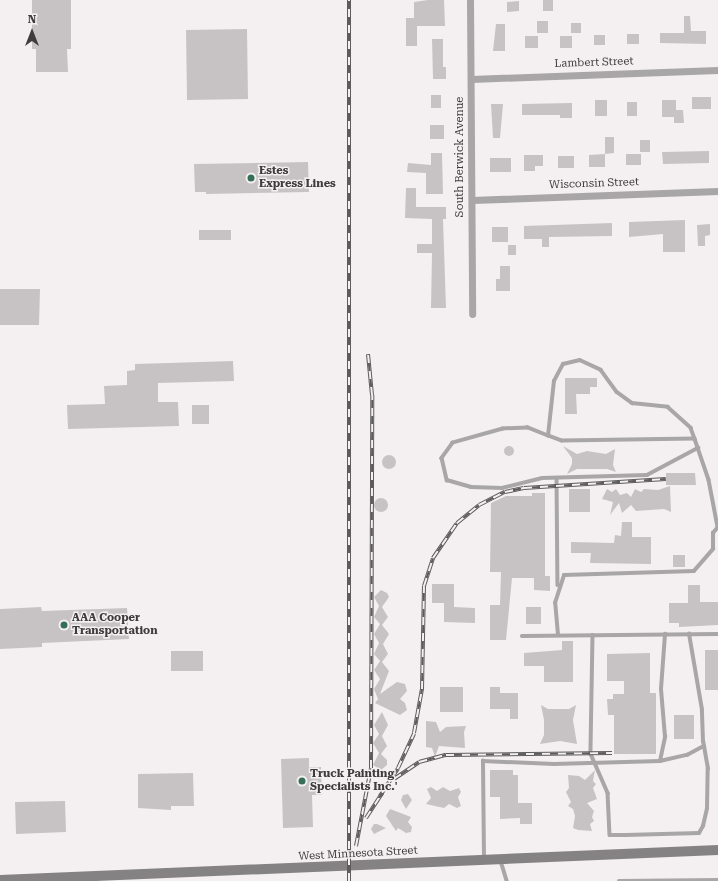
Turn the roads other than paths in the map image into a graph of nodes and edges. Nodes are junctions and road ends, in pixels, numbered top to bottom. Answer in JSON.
{"nodes":[{"id":1,"x":470,"y":0,"type":"edge"},
{"id":2,"x":718,"y":70,"type":"edge"},
{"id":3,"x":471,"y":79,"type":"junction"},
{"id":4,"x":718,"y":191,"type":"edge"},
{"id":5,"x":472,"y":200,"type":"junction"},
{"id":6,"x":472,"y":314,"type":"dead end"},
{"id":7,"x":548,"y":436,"type":"junction"},
{"id":8,"x":695,"y":439,"type":"junction"},
{"id":9,"x":698,"y":448,"type":"junction"},
{"id":10,"x":557,"y":478,"type":"junction"},
{"id":11,"x":718,"y":527,"type":"edge"},
{"id":12,"x":558,"y":587,"type":"junction"},
{"id":13,"x":665,"y":634,"type":"junction"},
{"id":14,"x":689,"y":634,"type":"junction"},
{"id":15,"x":718,"y":634,"type":"edge"},
{"id":16,"x":558,"y":635,"type":"junction"},
{"id":17,"x":593,"y":635,"type":"junction"},
{"id":18,"x":522,"y":636,"type":"dead end"},
{"id":19,"x":704,"y":746,"type":"junction"},
{"id":20,"x":660,"y":761,"type":"junction"},
{"id":21,"x":592,"y":762,"type":"junction"},
{"id":22,"x":718,"y":850,"type":"edge"},
{"id":23,"x":484,"y":860,"type":"junction"},
{"id":24,"x":501,"y":860,"type":"junction"},
{"id":25,"x":0,"y":880,"type":"edge"},
{"id":26,"x":718,"y":880,"type":"edge"},
{"id":27,"x":507,"y":881,"type":"edge"},
{"id":28,"x":619,"y":881,"type":"edge"}],
"edges":[{"from":1,"to":3,"type":"street","name":"South Berwick Avenue"},
{"from":2,"to":3,"type":"street","name":"Lambert Street"},
{"from":3,"to":5,"type":"street","name":"South Berwick Avenue"},
{"from":4,"to":5,"type":"street","name":"Wisconsin Street"},
{"from":5,"to":6,"type":"street","name":"South Berwick Avenue"},
{"from":7,"to":8,"type":"lane"},
{"from":7,"to":8,"type":"lane"},
{"from":7,"to":10,"type":"lane"},
{"from":8,"to":9,"type":"lane"},
{"from":9,"to":10,"type":"lane"},
{"from":9,"to":11,"type":"lane"},
{"from":10,"to":12,"type":"lane"},
{"from":11,"to":12,"type":"lane"},
{"from":12,"to":16,"type":"lane"},
{"from":13,"to":14,"type":"lane"},
{"from":13,"to":17,"type":"lane"},
{"from":13,"to":20,"type":"lane"},
{"from":14,"to":15,"type":"lane"},
{"from":14,"to":19,"type":"lane"},
{"from":16,"to":17,"type":"lane"},
{"from":16,"to":18,"type":"lane"},
{"from":17,"to":21,"type":"lane"},
{"from":19,"to":20,"type":"lane"},
{"from":19,"to":21,"type":"lane"},
{"from":20,"to":21,"type":"lane"},
{"from":21,"to":23,"type":"lane"},
{"from":22,"to":24,"type":"street","name":"West Minnesota Street"},
{"from":23,"to":24,"type":"street","name":"West Minnesota Street"},
{"from":23,"to":25,"type":"street","name":"West Minnesota Street"},
{"from":24,"to":27,"type":"lane"},
{"from":26,"to":28,"type":"lane"}]}
